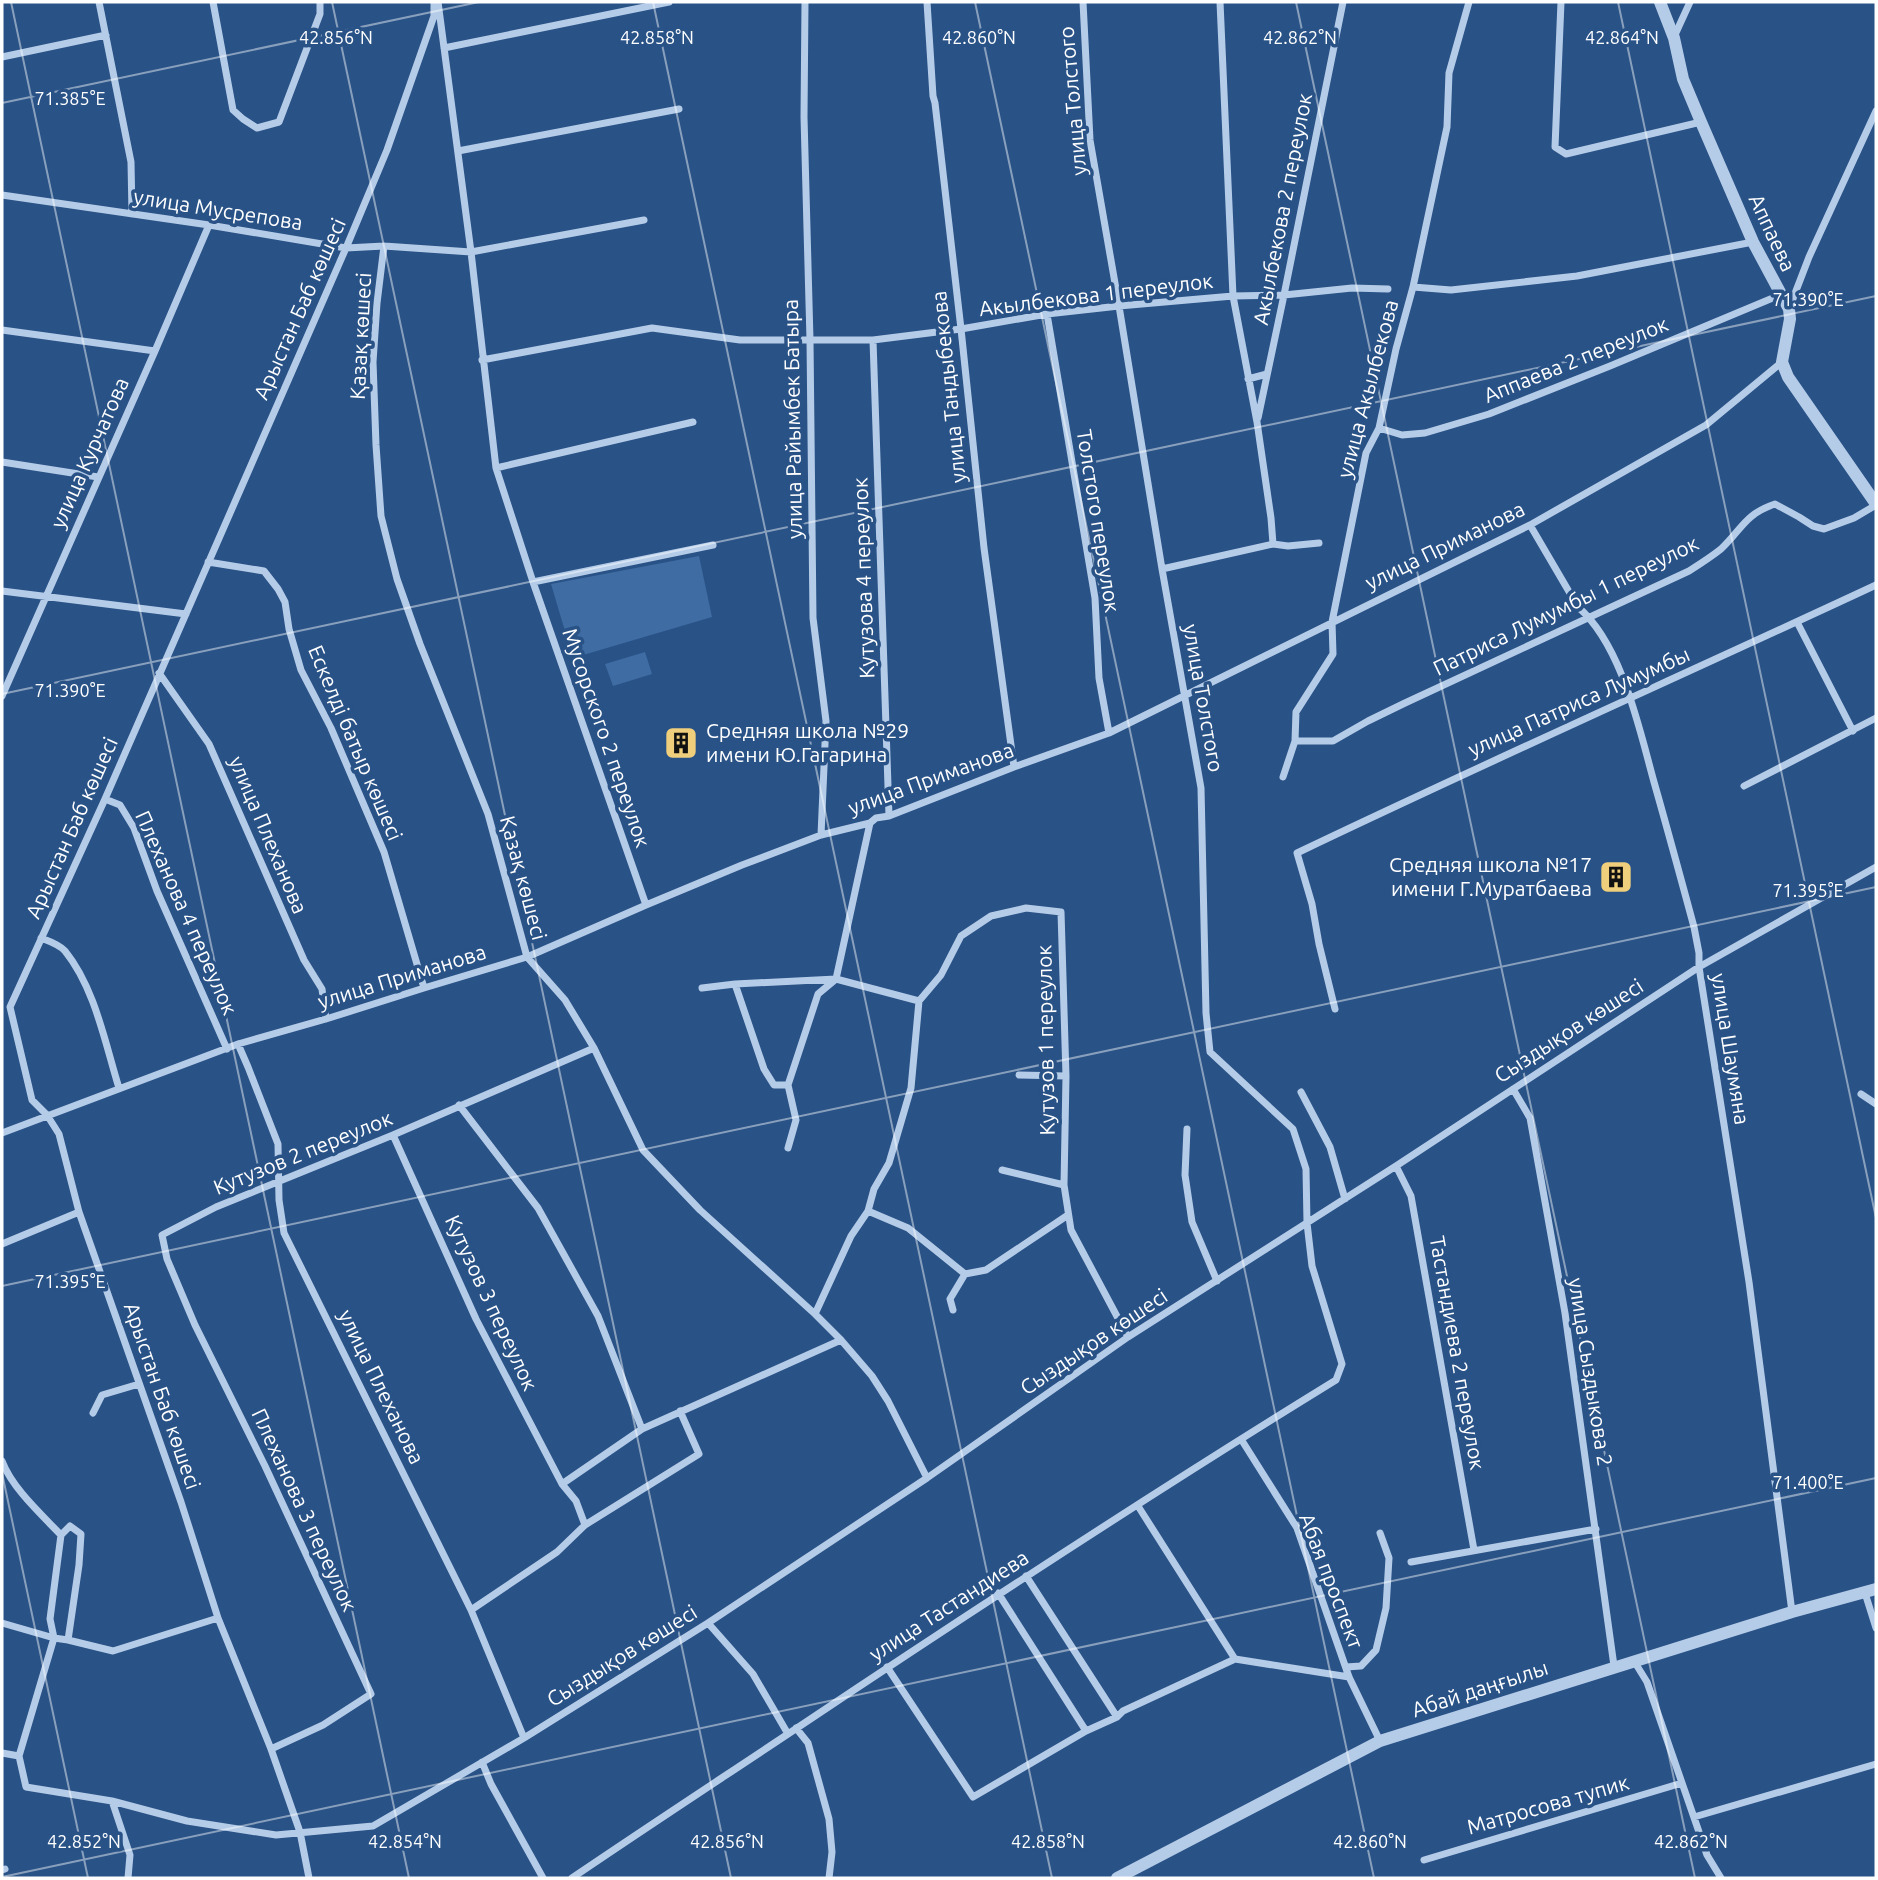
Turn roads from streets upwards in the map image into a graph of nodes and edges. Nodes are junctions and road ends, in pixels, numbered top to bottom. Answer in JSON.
{"nodes":[{"id":1,"x":99,"y":2,"type":"edge"},
{"id":2,"x":213,"y":2,"type":"edge"},
{"id":3,"x":320,"y":2,"type":"edge"},
{"id":4,"x":437,"y":2,"type":"edge"},
{"id":5,"x":669,"y":2,"type":"edge"},
{"id":6,"x":805,"y":2,"type":"edge"},
{"id":7,"x":927,"y":2,"type":"edge"},
{"id":8,"x":1083,"y":2,"type":"edge"},
{"id":9,"x":1220,"y":2,"type":"edge"},
{"id":10,"x":1343,"y":2,"type":"edge"},
{"id":11,"x":1469,"y":2,"type":"edge"},
{"id":12,"x":1561,"y":2,"type":"edge"},
{"id":13,"x":1660,"y":2,"type":"edge"},
{"id":14,"x":1690,"y":2,"type":"edge"},
{"id":15,"x":106,"y":35,"type":"junction"},
{"id":16,"x":1674,"y":38,"type":"junction"},
{"id":17,"x":444,"y":48,"type":"junction"},
{"id":18,"x":2,"y":57,"type":"edge"},
{"id":19,"x":679,"y":110,"type":"dead end"},
{"id":20,"x":1876,"y":111,"type":"edge"},
{"id":21,"x":1700,"y":122,"type":"junction"},
{"id":22,"x":458,"y":152,"type":"junction"},
{"id":23,"x":2,"y":195,"type":"edge"},
{"id":24,"x":132,"y":214,"type":"junction"},
{"id":25,"x":644,"y":220,"type":"dead end"},
{"id":26,"x":209,"y":225,"type":"junction"},
{"id":27,"x":1753,"y":242,"type":"junction"},
{"id":28,"x":384,"y":246,"type":"junction"},
{"id":29,"x":346,"y":247,"type":"junction"},
{"id":30,"x":471,"y":252,"type":"junction"},
{"id":31,"x":1413,"y":287,"type":"junction"},
{"id":32,"x":1388,"y":289,"type":"dead end"},
{"id":33,"x":1284,"y":295,"type":"junction"},
{"id":34,"x":1780,"y":295,"type":"junction"},
{"id":35,"x":1233,"y":296,"type":"junction"},
{"id":36,"x":1119,"y":306,"type":"junction"},
{"id":37,"x":1789,"y":309,"type":"junction"},
{"id":38,"x":1047,"y":314,"type":"junction"},
{"id":39,"x":961,"y":329,"type":"junction"},
{"id":40,"x":2,"y":330,"type":"edge"},
{"id":41,"x":810,"y":340,"type":"junction"},
{"id":42,"x":873,"y":340,"type":"junction"},
{"id":43,"x":155,"y":351,"type":"junction"},
{"id":44,"x":482,"y":360,"type":"junction"},
{"id":45,"x":1782,"y":362,"type":"junction"},
{"id":46,"x":1267,"y":374,"type":"junction"},
{"id":47,"x":1248,"y":379,"type":"junction"},
{"id":48,"x":693,"y":422,"type":"dead end"},
{"id":49,"x":1257,"y":422,"type":"junction"},
{"id":50,"x":1380,"y":428,"type":"junction"},
{"id":51,"x":2,"y":462,"type":"edge"},
{"id":52,"x":496,"y":468,"type":"junction"},
{"id":53,"x":98,"y":477,"type":"junction"},
{"id":54,"x":1876,"y":505,"type":"edge"},
{"id":55,"x":1530,"y":525,"type":"junction"},
{"id":56,"x":1319,"y":543,"type":"dead end"},
{"id":57,"x":1273,"y":544,"type":"junction"},
{"id":58,"x":713,"y":545,"type":"dead end"},
{"id":59,"x":208,"y":562,"type":"junction"},
{"id":60,"x":1162,"y":569,"type":"junction"},
{"id":61,"x":533,"y":582,"type":"junction"},
{"id":62,"x":1876,"y":585,"type":"edge"},
{"id":63,"x":2,"y":591,"type":"edge"},
{"id":64,"x":46,"y":597,"type":"junction"},
{"id":65,"x":186,"y":614,"type":"junction"},
{"id":66,"x":1589,"y":617,"type":"junction"},
{"id":67,"x":1332,"y":622,"type":"junction"},
{"id":68,"x":1797,"y":622,"type":"junction"},
{"id":69,"x":159,"y":673,"type":"junction"},
{"id":70,"x":1185,"y":695,"type":"junction"},
{"id":71,"x":2,"y":696,"type":"edge"},
{"id":72,"x":1631,"y":698,"type":"junction"},
{"id":73,"x":1876,"y":718,"type":"edge"},
{"id":74,"x":1853,"y":731,"type":"junction"},
{"id":75,"x":1109,"y":733,"type":"junction"},
{"id":76,"x":1295,"y":741,"type":"junction"},
{"id":77,"x":1014,"y":767,"type":"junction"},
{"id":78,"x":1283,"y":777,"type":"dead end"},
{"id":79,"x":1744,"y":786,"type":"dead end"},
{"id":80,"x":105,"y":799,"type":"junction"},
{"id":81,"x":889,"y":816,"type":"junction"},
{"id":82,"x":870,"y":823,"type":"junction"},
{"id":83,"x":821,"y":835,"type":"junction"},
{"id":84,"x":1876,"y":868,"type":"edge"},
{"id":85,"x":646,"y":905,"type":"junction"},
{"id":86,"x":41,"y":938,"type":"junction"},
{"id":87,"x":527,"y":957,"type":"junction"},
{"id":88,"x":1699,"y":967,"type":"junction"},
{"id":89,"x":836,"y":979,"type":"junction"},
{"id":90,"x":735,"y":984,"type":"junction"},
{"id":91,"x":424,"y":988,"type":"junction"},
{"id":92,"x":702,"y":988,"type":"dead end"},
{"id":93,"x":919,"y":1001,"type":"junction"},
{"id":94,"x":6,"y":1007,"type":"edge"},
{"id":95,"x":1335,"y":1009,"type":"dead end"},
{"id":96,"x":326,"y":1019,"type":"junction"},
{"id":97,"x":238,"y":1044,"type":"junction"},
{"id":98,"x":594,"y":1048,"type":"junction"},
{"id":99,"x":227,"y":1049,"type":"junction"},
{"id":100,"x":1019,"y":1075,"type":"dead end"},
{"id":101,"x":1066,"y":1076,"type":"junction"},
{"id":102,"x":788,"y":1085,"type":"junction"},
{"id":103,"x":119,"y":1088,"type":"junction"},
{"id":104,"x":1513,"y":1089,"type":"junction"},
{"id":105,"x":1301,"y":1092,"type":"dead end"},
{"id":106,"x":1861,"y":1094,"type":"dead end"},
{"id":107,"x":1876,"y":1104,"type":"edge"},
{"id":108,"x":459,"y":1105,"type":"junction"},
{"id":109,"x":47,"y":1115,"type":"junction"},
{"id":110,"x":1187,"y":1129,"type":"dead end"},
{"id":111,"x":2,"y":1133,"type":"edge"},
{"id":112,"x":393,"y":1135,"type":"junction"},
{"id":113,"x":788,"y":1148,"type":"dead end"},
{"id":114,"x":1396,"y":1166,"type":"junction"},
{"id":115,"x":1002,"y":1170,"type":"dead end"},
{"id":116,"x":279,"y":1182,"type":"junction"},
{"id":117,"x":1064,"y":1185,"type":"junction"},
{"id":118,"x":1345,"y":1199,"type":"junction"},
{"id":119,"x":868,"y":1211,"type":"junction"},
{"id":120,"x":79,"y":1212,"type":"junction"},
{"id":121,"x":1068,"y":1215,"type":"junction"},
{"id":122,"x":1307,"y":1223,"type":"junction"},
{"id":123,"x":162,"y":1235,"type":"joint"},
{"id":124,"x":2,"y":1244,"type":"edge"},
{"id":125,"x":965,"y":1274,"type":"junction"},
{"id":126,"x":1217,"y":1280,"type":"junction"},
{"id":127,"x":953,"y":1310,"type":"dead end"},
{"id":128,"x":815,"y":1314,"type":"junction"},
{"id":129,"x":1128,"y":1338,"type":"junction"},
{"id":130,"x":841,"y":1340,"type":"junction"},
{"id":131,"x":1342,"y":1364,"type":"joint"},
{"id":132,"x":139,"y":1384,"type":"junction"},
{"id":133,"x":680,"y":1411,"type":"junction"},
{"id":134,"x":93,"y":1413,"type":"dead end"},
{"id":135,"x":642,"y":1429,"type":"junction"},
{"id":136,"x":1241,"y":1439,"type":"junction"},
{"id":137,"x":2,"y":1461,"type":"edge"},
{"id":138,"x":926,"y":1478,"type":"junction"},
{"id":139,"x":562,"y":1483,"type":"junction"},
{"id":140,"x":1138,"y":1506,"type":"junction"},
{"id":141,"x":585,"y":1525,"type":"junction"},
{"id":142,"x":1596,"y":1529,"type":"junction"},
{"id":143,"x":1380,"y":1533,"type":"dead end"},
{"id":144,"x":61,"y":1535,"type":"junction"},
{"id":145,"x":1474,"y":1550,"type":"junction"},
{"id":146,"x":1411,"y":1562,"type":"dead end"},
{"id":147,"x":1027,"y":1576,"type":"junction"},
{"id":148,"x":1871,"y":1591,"type":"edge"},
{"id":149,"x":998,"y":1594,"type":"junction"},
{"id":150,"x":471,"y":1610,"type":"junction"},
{"id":151,"x":1792,"y":1612,"type":"junction"},
{"id":152,"x":218,"y":1618,"type":"junction"},
{"id":153,"x":2,"y":1623,"type":"edge"},
{"id":154,"x":708,"y":1623,"type":"junction"},
{"id":155,"x":1876,"y":1628,"type":"edge"},
{"id":156,"x":54,"y":1638,"type":"junction"},
{"id":157,"x":68,"y":1640,"type":"junction"},
{"id":158,"x":1235,"y":1659,"type":"junction"},
{"id":159,"x":1634,"y":1661,"type":"junction"},
{"id":160,"x":1614,"y":1666,"type":"junction"},
{"id":161,"x":887,"y":1667,"type":"junction"},
{"id":162,"x":1346,"y":1667,"type":"junction"},
{"id":163,"x":1349,"y":1676,"type":"junction"},
{"id":164,"x":1117,"y":1717,"type":"junction"},
{"id":165,"x":796,"y":1728,"type":"junction"},
{"id":166,"x":1086,"y":1731,"type":"junction"},
{"id":167,"x":788,"y":1734,"type":"junction"},
{"id":168,"x":524,"y":1738,"type":"junction"},
{"id":169,"x":1380,"y":1741,"type":"junction"},
{"id":170,"x":271,"y":1749,"type":"junction"},
{"id":171,"x":2,"y":1752,"type":"edge"},
{"id":172,"x":19,"y":1756,"type":"junction"},
{"id":173,"x":482,"y":1762,"type":"junction"},
{"id":174,"x":1876,"y":1763,"type":"edge"},
{"id":175,"x":1682,"y":1783,"type":"junction"},
{"id":176,"x":112,"y":1801,"type":"junction"},
{"id":177,"x":1693,"y":1817,"type":"junction"},
{"id":178,"x":300,"y":1832,"type":"junction"},
{"id":179,"x":1424,"y":1860,"type":"dead end"},
{"id":180,"x":128,"y":1878,"type":"edge"},
{"id":181,"x":309,"y":1878,"type":"edge"},
{"id":182,"x":543,"y":1878,"type":"edge"},
{"id":183,"x":572,"y":1878,"type":"edge"},
{"id":184,"x":830,"y":1878,"type":"edge"},
{"id":185,"x":1117,"y":1878,"type":"edge"},
{"id":186,"x":1721,"y":1878,"type":"edge"}],
"edges":[{"from":1,"to":15,"type":"street"},
{"from":2,"to":3,"type":"street"},
{"from":4,"to":17,"type":"street","name":"Мусорского 2 переулок"},
{"from":4,"to":29,"type":"street","name":"Арыстан Баб көшесі"},
{"from":5,"to":17,"type":"street"},
{"from":6,"to":41,"type":"street","name":"улица Райымбек Батыра"},
{"from":7,"to":39,"type":"street","name":"улица Тандыбекова"},
{"from":8,"to":36,"type":"street","name":"улица Толстого"},
{"from":9,"to":35,"type":"street","name":"Акылбекова 2 переулок"},
{"from":10,"to":33,"type":"street","name":"Акылбекова 2 переулок"},
{"from":11,"to":31,"type":"street","name":"улица Акылбекова"},
{"from":12,"to":21,"type":"street"},
{"from":13,"to":16,"type":"street","name":"Аппаева"},
{"from":14,"to":16,"type":"street"},
{"from":15,"to":18,"type":"street"},
{"from":15,"to":24,"type":"street"},
{"from":16,"to":21,"type":"street","name":"Аппаева"},
{"from":17,"to":22,"type":"street","name":"Мусорского 2 переулок"},
{"from":19,"to":22,"type":"street"},
{"from":20,"to":37,"type":"street"},
{"from":21,"to":27,"type":"street","name":"Аппаева"},
{"from":22,"to":30,"type":"street","name":"Мусорского 2 переулок"},
{"from":23,"to":24,"type":"street","name":"улица Мусрепова"},
{"from":24,"to":26,"type":"street","name":"улица Мусрепова"},
{"from":25,"to":30,"type":"street"},
{"from":26,"to":29,"type":"street","name":"улица Мусрепова"},
{"from":26,"to":43,"type":"street","name":"улица Курчатова"},
{"from":27,"to":31,"type":"street"},
{"from":27,"to":34,"type":"street","name":"Аппаева"},
{"from":28,"to":29,"type":"street","name":"улица Мусрепова"},
{"from":28,"to":30,"type":"street","name":"улица Мусрепова"},
{"from":28,"to":87,"type":"street","name":"Қазақ көшесі"},
{"from":29,"to":59,"type":"street","name":"Арыстан Баб көшесі"},
{"from":30,"to":44,"type":"street","name":"Мусорского 2 переулок"},
{"from":31,"to":50,"type":"street","name":"улица Акылбекова"},
{"from":32,"to":33,"type":"street","name":"Акылбекова 1 переулок"},
{"from":33,"to":35,"type":"street","name":"Акылбекова 1 переулок"},
{"from":33,"to":46,"type":"street","name":"Акылбекова 2 переулок"},
{"from":34,"to":37,"type":"street","name":"Аппаева"},
{"from":34,"to":50,"type":"street","name":"Аппаева 2 переулок"},
{"from":35,"to":36,"type":"street","name":"Акылбекова 1 переулок"},
{"from":35,"to":47,"type":"street","name":"Акылбекова 2 переулок"},
{"from":36,"to":38,"type":"street","name":"Акылбекова 1 переулок"},
{"from":36,"to":60,"type":"street","name":"улица Толстого"},
{"from":37,"to":45,"type":"street"},
{"from":38,"to":39,"type":"street","name":"Акылбекова 1 переулок"},
{"from":38,"to":75,"type":"street","name":"Толстого переулок"},
{"from":39,"to":42,"type":"street","name":"Акылбекова 1 переулок"},
{"from":39,"to":77,"type":"street","name":"улица Тандыбекова"},
{"from":40,"to":43,"type":"street"},
{"from":41,"to":42,"type":"street","name":"Акылбекова 1 переулок"},
{"from":41,"to":44,"type":"street"},
{"from":41,"to":83,"type":"street","name":"улица Райымбек Батыра"},
{"from":42,"to":81,"type":"street","name":"Кутузова 4 переулок"},
{"from":43,"to":53,"type":"street","name":"улица Курчатова"},
{"from":44,"to":52,"type":"street","name":"Мусорского 2 переулок"},
{"from":45,"to":54,"type":"street"},
{"from":45,"to":55,"type":"street","name":"улица Приманова"},
{"from":46,"to":47,"type":"street"},
{"from":46,"to":49,"type":"street","name":"Акылбекова 2 переулок"},
{"from":47,"to":49,"type":"street","name":"Акылбекова 2 переулок"},
{"from":48,"to":52,"type":"street"},
{"from":49,"to":57,"type":"street","name":"Акылбекова 2 переулок"},
{"from":50,"to":67,"type":"street","name":"улица Акылбекова"},
{"from":51,"to":53,"type":"street"},
{"from":52,"to":61,"type":"street","name":"Мусорского 2 переулок"},
{"from":53,"to":64,"type":"street","name":"улица Курчатова"},
{"from":54,"to":66,"type":"street","name":"Патриса Лумумбы 1 переулок"},
{"from":55,"to":66,"type":"street","name":"улица Шаумяна"},
{"from":55,"to":67,"type":"street","name":"улица Приманова"},
{"from":56,"to":57,"type":"street"},
{"from":57,"to":60,"type":"street"},
{"from":58,"to":61,"type":"street"},
{"from":59,"to":65,"type":"street","name":"Арыстан Баб көшесі"},
{"from":59,"to":91,"type":"street","name":"Ескелді батыр көшесі"},
{"from":60,"to":70,"type":"street","name":"улица Толстого"},
{"from":61,"to":85,"type":"street","name":"Мусорского 2 переулок"},
{"from":62,"to":68,"type":"street","name":"улица Патриса Лумумбы"},
{"from":63,"to":64,"type":"street"},
{"from":64,"to":65,"type":"street"},
{"from":64,"to":71,"type":"street","name":"улица Курчатова"},
{"from":65,"to":69,"type":"street","name":"Арыстан Баб көшесі"},
{"from":66,"to":72,"type":"street","name":"улица Шаумяна"},
{"from":66,"to":76,"type":"street","name":"Патриса Лумумбы 1 переулок"},
{"from":67,"to":70,"type":"street","name":"улица Приманова"},
{"from":67,"to":76,"type":"street","name":"улица Акылбекова"},
{"from":68,"to":72,"type":"street","name":"улица Патриса Лумумбы"},
{"from":68,"to":74,"type":"street"},
{"from":69,"to":80,"type":"street","name":"Арыстан Баб көшесі"},
{"from":69,"to":96,"type":"street","name":"улица Плеханова"},
{"from":70,"to":75,"type":"street","name":"улица Приманова"},
{"from":70,"to":122,"type":"street","name":"улица Толстого"},
{"from":72,"to":88,"type":"street","name":"улица Шаумяна"},
{"from":72,"to":95,"type":"street","name":"улица Патриса Лумумбы"},
{"from":73,"to":74,"type":"street"},
{"from":74,"to":79,"type":"street"},
{"from":75,"to":77,"type":"street","name":"улица Приманова"},
{"from":76,"to":78,"type":"street","name":"улица Акылбекова"},
{"from":77,"to":81,"type":"street","name":"улица Приманова"},
{"from":80,"to":86,"type":"street","name":"Арыстан Баб көшесі"},
{"from":80,"to":99,"type":"street","name":"Плеханова 4 переулок"},
{"from":81,"to":82,"type":"street","name":"улица Приманова"},
{"from":82,"to":83,"type":"street","name":"улица Приманова"},
{"from":82,"to":89,"type":"street"},
{"from":83,"to":85,"type":"street","name":"улица Приманова"},
{"from":84,"to":88,"type":"street","name":"Сыздықов көшесі"},
{"from":85,"to":87,"type":"street","name":"улица Приманова"},
{"from":86,"to":94,"type":"street","name":"Арыстан Баб көшесі"},
{"from":86,"to":103,"type":"street"},
{"from":87,"to":91,"type":"street","name":"улица Приманова"},
{"from":87,"to":98,"type":"street","name":"Қазақ көшесі"},
{"from":88,"to":104,"type":"street","name":"Сыздықов көшесі"},
{"from":88,"to":151,"type":"street","name":"улица Шаумяна"},
{"from":89,"to":90,"type":"street"},
{"from":89,"to":93,"type":"street"},
{"from":89,"to":102,"type":"street"},
{"from":90,"to":92,"type":"street"},
{"from":90,"to":102,"type":"street"},
{"from":91,"to":96,"type":"street","name":"улица Приманова"},
{"from":93,"to":101,"type":"street","name":"Кутузов 1 переулок"},
{"from":93,"to":119,"type":"street"},
{"from":94,"to":109,"type":"street","name":"Арыстан Баб көшесі"},
{"from":96,"to":97,"type":"street","name":"улица Приманова"},
{"from":97,"to":99,"type":"street","name":"улица Приманова"},
{"from":97,"to":116,"type":"street","name":"улица Плеханова"},
{"from":98,"to":108,"type":"street","name":"Кутузов 2 переулок"},
{"from":98,"to":128,"type":"street","name":"Қазақ көшесі"},
{"from":99,"to":103,"type":"street","name":"улица Приманова"},
{"from":100,"to":101,"type":"street"},
{"from":101,"to":117,"type":"street","name":"Кутузов 1 переулок"},
{"from":102,"to":113,"type":"street"},
{"from":103,"to":109,"type":"street","name":"улица Приманова"},
{"from":104,"to":114,"type":"street","name":"Сыздықов көшесі"},
{"from":104,"to":142,"type":"street","name":"улица Сыздыкова 2"},
{"from":105,"to":118,"type":"street"},
{"from":106,"to":107,"type":"street"},
{"from":108,"to":112,"type":"street","name":"Кутузов 2 переулок"},
{"from":108,"to":135,"type":"street"},
{"from":109,"to":111,"type":"street","name":"улица Приманова"},
{"from":109,"to":120,"type":"street","name":"Арыстан Баб көшесі"},
{"from":110,"to":126,"type":"street"},
{"from":112,"to":116,"type":"street","name":"Кутузов 2 переулок"},
{"from":112,"to":139,"type":"street","name":"Кутузов 3 переулок"},
{"from":114,"to":118,"type":"street","name":"Сыздықов көшесі"},
{"from":114,"to":145,"type":"street","name":"Тастандиева 2 переулок"},
{"from":115,"to":117,"type":"street"},
{"from":116,"to":123,"type":"street","name":"Кутузов 2 переулок"},
{"from":116,"to":150,"type":"street","name":"улица Плеханова"},
{"from":117,"to":121,"type":"street","name":"Кутузов 1 переулок"},
{"from":118,"to":122,"type":"street","name":"Сыздықов көшесі"},
{"from":119,"to":125,"type":"street"},
{"from":119,"to":128,"type":"street"},
{"from":120,"to":124,"type":"street"},
{"from":120,"to":132,"type":"street","name":"Арыстан Баб көшесі"},
{"from":121,"to":125,"type":"street"},
{"from":121,"to":129,"type":"street","name":"Кутузов 1 переулок"},
{"from":122,"to":126,"type":"street","name":"Сыздықов көшесі"},
{"from":122,"to":131,"type":"street","name":"улица Толстого"},
{"from":123,"to":170,"type":"street","name":"Плеханова 3 переулок"},
{"from":125,"to":127,"type":"street"},
{"from":126,"to":129,"type":"street","name":"Сыздықов көшесі"},
{"from":128,"to":130,"type":"street","name":"Қазақ көшесі"},
{"from":129,"to":138,"type":"street","name":"Сыздықов көшесі"},
{"from":130,"to":133,"type":"street"},
{"from":130,"to":138,"type":"street","name":"Қазақ көшесі"},
{"from":131,"to":136,"type":"street","name":"улица Тастандиева"},
{"from":132,"to":134,"type":"street"},
{"from":132,"to":152,"type":"street","name":"Арыстан Баб көшесі"},
{"from":133,"to":135,"type":"street"},
{"from":133,"to":141,"type":"street"},
{"from":135,"to":139,"type":"street"},
{"from":136,"to":140,"type":"street","name":"улица Тастандиева"},
{"from":136,"to":162,"type":"street","name":"Абая проспект"},
{"from":137,"to":144,"type":"street"},
{"from":138,"to":154,"type":"street","name":"Сыздықов көшесі"},
{"from":139,"to":141,"type":"street","name":"Кутузов 3 переулок"},
{"from":140,"to":147,"type":"street","name":"улица Тастандиева"},
{"from":140,"to":158,"type":"street"},
{"from":141,"to":150,"type":"street"},
{"from":142,"to":145,"type":"street"},
{"from":142,"to":160,"type":"street","name":"улица Сыздыкова 2"},
{"from":143,"to":162,"type":"street"},
{"from":144,"to":156,"type":"street"},
{"from":144,"to":157,"type":"street"},
{"from":145,"to":146,"type":"street"},
{"from":147,"to":149,"type":"street","name":"улица Тастандиева"},
{"from":147,"to":164,"type":"street"},
{"from":148,"to":151,"type":"street","name":"Абай даңғылы"},
{"from":148,"to":155,"type":"street"},
{"from":149,"to":161,"type":"street","name":"улица Тастандиева"},
{"from":149,"to":166,"type":"street"},
{"from":150,"to":168,"type":"street","name":"улица Плеханова"},
{"from":151,"to":159,"type":"street","name":"Абай даңғылы"},
{"from":152,"to":157,"type":"street"},
{"from":152,"to":170,"type":"street","name":"Арыстан Баб көшесі"},
{"from":153,"to":156,"type":"street"},
{"from":154,"to":167,"type":"street"},
{"from":154,"to":168,"type":"street","name":"Сыздықов көшесі"},
{"from":156,"to":157,"type":"street"},
{"from":156,"to":172,"type":"street"},
{"from":158,"to":163,"type":"street"},
{"from":158,"to":164,"type":"street"},
{"from":159,"to":160,"type":"street","name":"Абай даңғылы"},
{"from":159,"to":175,"type":"street"},
{"from":160,"to":169,"type":"street","name":"Абай даңғылы"},
{"from":161,"to":165,"type":"street","name":"улица Тастандиева"},
{"from":161,"to":166,"type":"street"},
{"from":162,"to":163,"type":"street","name":"Абая проспект"},
{"from":163,"to":169,"type":"street","name":"Абая проспект"},
{"from":164,"to":166,"type":"street"},
{"from":165,"to":167,"type":"street","name":"улица Тастандиева"},
{"from":165,"to":184,"type":"street"},
{"from":167,"to":183,"type":"street","name":"улица Тастандиева"},
{"from":168,"to":173,"type":"street","name":"Сыздықов көшесі"},
{"from":169,"to":185,"type":"street","name":"Абай даңғылы"},
{"from":170,"to":178,"type":"street","name":"Арыстан Баб көшесі"},
{"from":171,"to":172,"type":"street"},
{"from":172,"to":176,"type":"street","name":"Сыздықов көшесі"},
{"from":173,"to":178,"type":"street","name":"Сыздықов көшесі"},
{"from":173,"to":182,"type":"street"},
{"from":174,"to":177,"type":"street"},
{"from":175,"to":177,"type":"street"},
{"from":175,"to":179,"type":"street","name":"Матросова тупик"},
{"from":176,"to":178,"type":"street","name":"Сыздықов көшесі"},
{"from":176,"to":180,"type":"street"},
{"from":177,"to":186,"type":"street"},
{"from":178,"to":181,"type":"street","name":"Арыстан Баб көшесі"}]}
